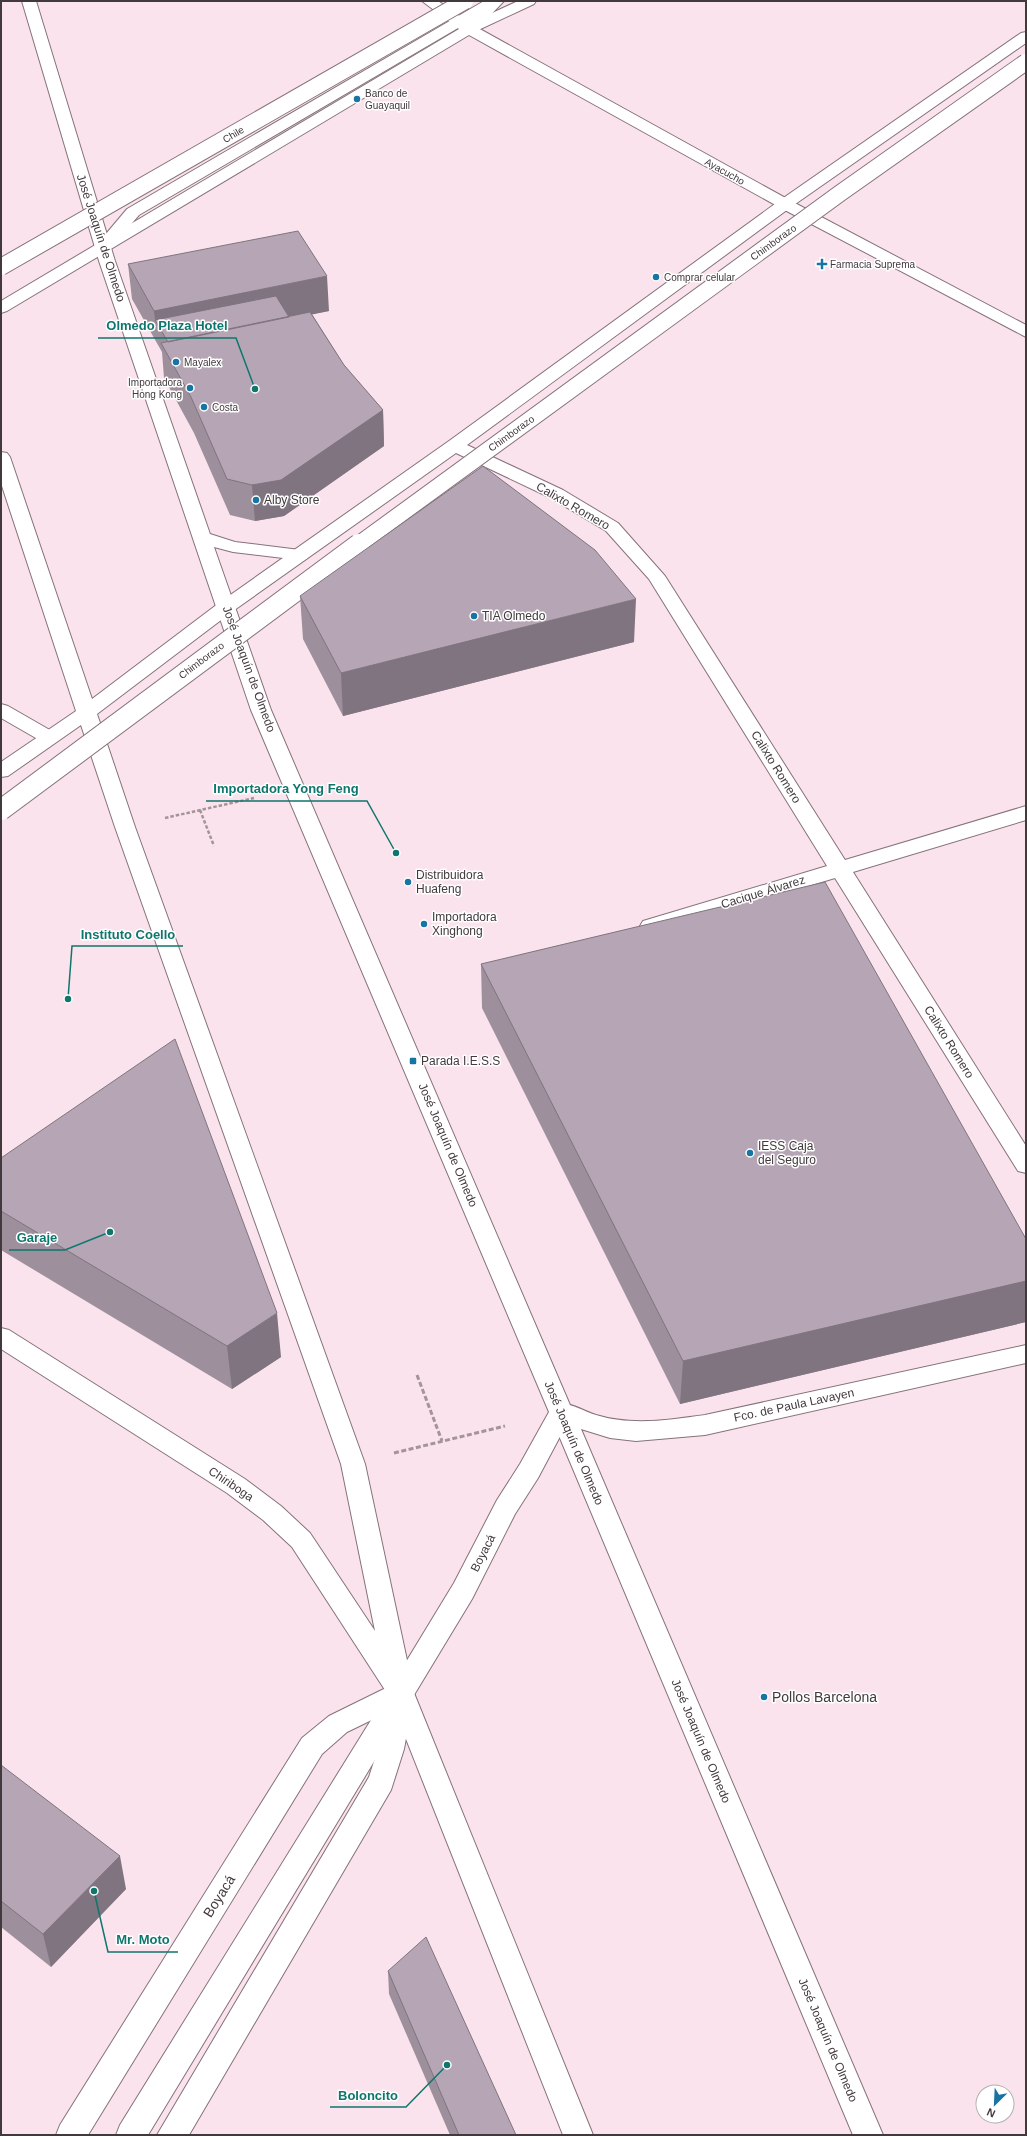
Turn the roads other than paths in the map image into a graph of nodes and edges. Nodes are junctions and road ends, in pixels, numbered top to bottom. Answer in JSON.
{"nodes":[{"id":1,"x":29,"y":1,"type":"edge"},
{"id":2,"x":429,"y":1,"type":"edge"},
{"id":3,"x":465,"y":1,"type":"edge"},
{"id":4,"x":494,"y":1,"type":"edge"},
{"id":5,"x":497,"y":1,"type":"edge"},
{"id":6,"x":529,"y":1,"type":"edge"},
{"id":7,"x":463,"y":25,"type":"junction"},
{"id":8,"x":1026,"y":36,"type":"edge"},
{"id":9,"x":1026,"y":62,"type":"edge"},
{"id":10,"x":785,"y":204,"type":"junction"},
{"id":11,"x":103,"y":247,"type":"junction"},
{"id":12,"x":1,"y":267,"type":"edge"},
{"id":13,"x":1,"y":308,"type":"edge"},
{"id":14,"x":1026,"y":332,"type":"edge"},
{"id":15,"x":454,"y":445,"type":"junction"},
{"id":16,"x":1,"y":457,"type":"edge"},
{"id":17,"x":203,"y":538,"type":"junction"},
{"id":18,"x":300,"y":555,"type":"junction"},
{"id":19,"x":226,"y":607,"type":"junction"},
{"id":20,"x":1,"y":710,"type":"edge"},
{"id":21,"x":86,"y":713,"type":"junction"},
{"id":22,"x":48,"y":737,"type":"junction"},
{"id":23,"x":1,"y":771,"type":"edge"},
{"id":24,"x":1,"y":810,"type":"edge"},
{"id":25,"x":1026,"y":813,"type":"edge"},
{"id":26,"x":840,"y":869,"type":"junction"},
{"id":27,"x":629,"y":932,"type":"edge"},
{"id":28,"x":1026,"y":1165,"type":"edge"},
{"id":29,"x":1,"y":1336,"type":"edge"},
{"id":30,"x":1026,"y":1354,"type":"edge"},
{"id":31,"x":561,"y":1412,"type":"junction"},
{"id":32,"x":402,"y":1693,"type":"junction"},
{"id":33,"x":71,"y":2135,"type":"edge"},
{"id":34,"x":131,"y":2135,"type":"edge"},
{"id":35,"x":172,"y":2135,"type":"edge"},
{"id":36,"x":578,"y":2135,"type":"edge"},
{"id":37,"x":868,"y":2135,"type":"edge"}],
"edges":[{"from":1,"to":11,"type":"street","name":"José Joaquín de Olmedo"},
{"from":2,"to":7,"type":"street","name":"Ayacucho"},
{"from":3,"to":12,"type":"street","name":"Chile","bridge":true},
{"from":4,"to":7,"type":"street"},
{"from":5,"to":7,"type":"street"},
{"from":6,"to":7,"type":"street"},
{"from":7,"to":10,"type":"street","name":"Ayacucho"},
{"from":7,"to":11,"type":"street"},
{"from":8,"to":10,"type":"street","name":"Chimborazo"},
{"from":9,"to":24,"type":"street","name":"Chimborazo","bridge":true},
{"from":10,"to":14,"type":"street","name":"Ayacucho"},
{"from":10,"to":15,"type":"street","name":"Chimborazo"},
{"from":11,"to":13,"type":"street"},
{"from":11,"to":17,"type":"street","name":"José Joaquín de Olmedo"},
{"from":15,"to":18,"type":"street","name":"Chimborazo"},
{"from":15,"to":26,"type":"street","name":"Calixto Romero"},
{"from":16,"to":21,"type":"street"},
{"from":17,"to":18,"type":"street"},
{"from":17,"to":19,"type":"street","name":"José Joaquín de Olmedo"},
{"from":18,"to":19,"type":"street","name":"Chimborazo"},
{"from":19,"to":21,"type":"street","name":"Chimborazo"},
{"from":19,"to":31,"type":"street","name":"José Joaquín de Olmedo"},
{"from":20,"to":22,"type":"street"},
{"from":21,"to":22,"type":"street","name":"Chimborazo"},
{"from":21,"to":32,"type":"street"},
{"from":22,"to":23,"type":"street","name":"Chimborazo"},
{"from":25,"to":26,"type":"street","name":"Cacique Álvarez"},
{"from":26,"to":27,"type":"street","name":"Cacique Álvarez"},
{"from":26,"to":28,"type":"street","name":"Calixto Romero"},
{"from":29,"to":32,"type":"street","name":"Chiriboga"},
{"from":30,"to":31,"type":"street","name":"Fco. de Paula Lavayen"},
{"from":31,"to":32,"type":"street","name":"Boyacá"},
{"from":31,"to":37,"type":"street","name":"José Joaquín de Olmedo"},
{"from":32,"to":33,"type":"street","name":"Boyacá"},
{"from":32,"to":34,"type":"street","name":"Boyacá"},
{"from":32,"to":35,"type":"street","name":"Boyacá"},
{"from":32,"to":36,"type":"street"}]}
